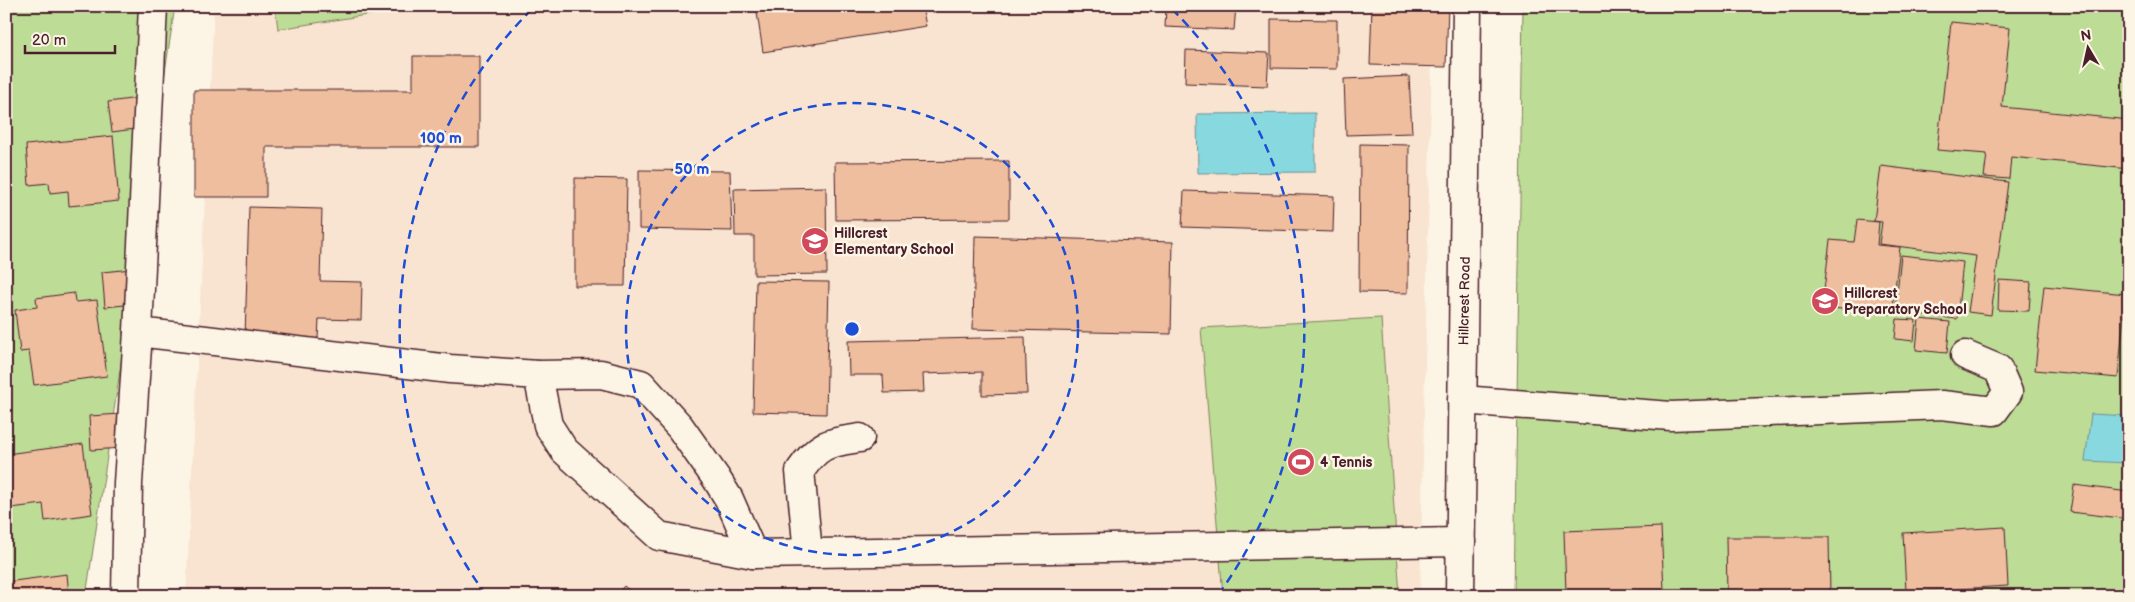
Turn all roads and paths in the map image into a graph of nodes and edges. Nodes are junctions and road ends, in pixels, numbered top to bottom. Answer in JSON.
{"nodes":[{"id":1,"x":153,"y":6,"type":"edge"},
{"id":2,"x":1467,"y":6,"type":"edge"},
{"id":3,"x":138,"y":332,"type":"junction"},
{"id":4,"x":1965,"y":355,"type":"dead end"},
{"id":5,"x":538,"y":375,"type":"junction"},
{"id":6,"x":1462,"y":400,"type":"junction"},
{"id":7,"x":860,"y":438,"type":"dead end"},
{"id":8,"x":1461,"y":542,"type":"junction"},
{"id":9,"x":808,"y":552,"type":"junction"},
{"id":10,"x":753,"y":554,"type":"junction"},
{"id":11,"x":126,"y":596,"type":"edge"},
{"id":12,"x":1460,"y":596,"type":"edge"}],
"edges":[{"from":1,"to":3,"type":"street"},
{"from":2,"to":6,"type":"street","name":"Hillcrest Road"},
{"from":3,"to":5,"type":"street"},
{"from":3,"to":11,"type":"street"},
{"from":4,"to":6,"type":"street"},
{"from":5,"to":10,"type":"street"},
{"from":5,"to":10,"type":"street"},
{"from":6,"to":8,"type":"street","name":"Hillcrest Road"},
{"from":7,"to":9,"type":"street"},
{"from":8,"to":9,"type":"street"},
{"from":8,"to":12,"type":"street","name":"Hillcrest Road"},
{"from":9,"to":10,"type":"street"}]}
